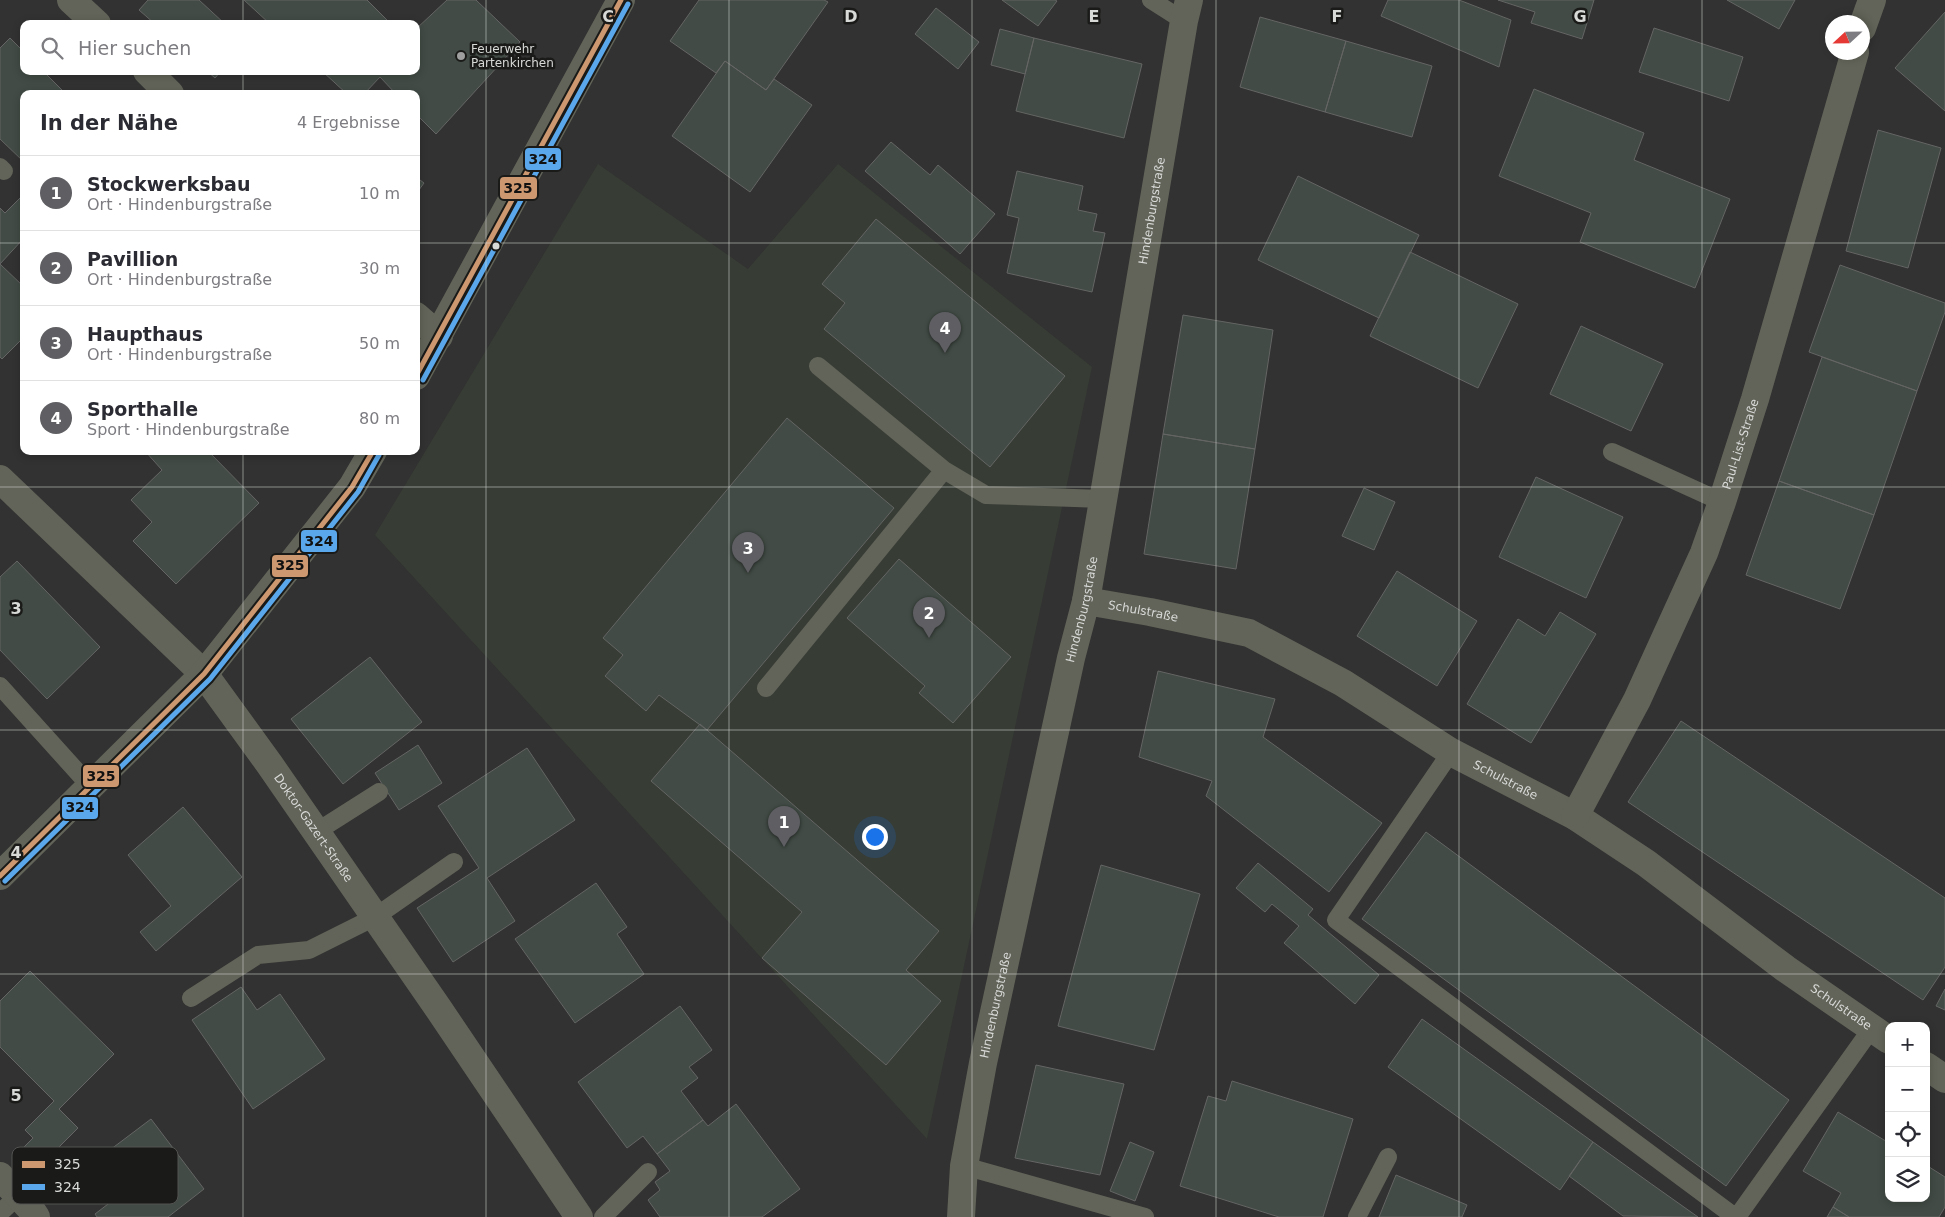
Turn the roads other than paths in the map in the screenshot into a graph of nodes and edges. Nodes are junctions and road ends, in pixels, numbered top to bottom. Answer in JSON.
{"nodes":[{"id":1,"x":71,"y":0,"type":"edge"},
{"id":2,"x":621,"y":0,"type":"edge"},
{"id":3,"x":1151,"y":0,"type":"edge"},
{"id":4,"x":1872,"y":0,"type":"edge"},
{"id":5,"x":1187,"y":10,"type":"edge"},
{"id":6,"x":1867,"y":15,"type":"edge"},
{"id":7,"x":93,"y":20,"type":"edge"},
{"id":8,"x":1853,"y":60,"type":"edge"},
{"id":9,"x":151,"y":75,"type":"edge"},
{"id":10,"x":166,"y":90,"type":"edge"},
{"id":11,"x":420,"y":319,"type":"edge"},
{"id":12,"x":439,"y":336,"type":"junction"},
{"id":13,"x":818,"y":366,"type":"dead end"},
{"id":14,"x":420,"y":369,"type":"edge"},
{"id":15,"x":1612,"y":452,"type":"dead end"},
{"id":16,"x":370,"y":455,"type":"edge"},
{"id":17,"x":944,"y":470,"type":"junction"},
{"id":18,"x":0,"y":478,"type":"edge"},
{"id":19,"x":1103,"y":499,"type":"junction"},
{"id":20,"x":1722,"y":502,"type":"junction"},
{"id":21,"x":1086,"y":601,"type":"junction"},
{"id":22,"x":204,"y":674,"type":"junction"},
{"id":23,"x":0,"y":686,"type":"edge"},
{"id":24,"x":766,"y":688,"type":"dead end"},
{"id":25,"x":1451,"y":752,"type":"junction"},
{"id":26,"x":91,"y":787,"type":"junction"},
{"id":27,"x":380,"y":792,"type":"dead end"},
{"id":28,"x":1575,"y":816,"type":"junction"},
{"id":29,"x":316,"y":832,"type":"junction"},
{"id":30,"x":454,"y":862,"type":"dead end"},
{"id":31,"x":0,"y":876,"type":"edge"},
{"id":32,"x":375,"y":917,"type":"junction"},
{"id":33,"x":191,"y":998,"type":"dead end"},
{"id":34,"x":1880,"y":1034,"type":"edge"},
{"id":35,"x":1927,"y":1067,"type":"edge"},
{"id":36,"x":1945,"y":1079,"type":"edge"},
{"id":37,"x":1388,"y":1157,"type":"dead end"},
{"id":38,"x":964,"y":1166,"type":"junction"},
{"id":39,"x":648,"y":1172,"type":"dead end"},
{"id":40,"x":23,"y":1204,"type":"edge"},
{"id":41,"x":36,"y":1217,"type":"edge"},
{"id":42,"x":579,"y":1217,"type":"edge"},
{"id":43,"x":603,"y":1217,"type":"edge"},
{"id":44,"x":961,"y":1217,"type":"edge"},
{"id":45,"x":1145,"y":1217,"type":"edge"},
{"id":46,"x":1357,"y":1217,"type":"edge"},
{"id":47,"x":1736,"y":1217,"type":"edge"}],
"edges":[{"from":1,"to":7,"type":"street"},
{"from":2,"to":12,"type":"street"},
{"from":3,"to":5,"type":"lane"},
{"from":4,"to":6,"type":"street"},
{"from":5,"to":19,"type":"street","name":"Hindenburgstraße"},
{"from":8,"to":20,"type":"street","name":"Paul-List-Straße"},
{"from":9,"to":10,"type":"street"},
{"from":11,"to":12,"type":"street"},
{"from":12,"to":14,"type":"street"},
{"from":13,"to":17,"type":"lane"},
{"from":15,"to":20,"type":"lane"},
{"from":16,"to":22,"type":"street"},
{"from":17,"to":19,"type":"lane"},
{"from":17,"to":24,"type":"lane"},
{"from":18,"to":22,"type":"street","name":"Doktor-Gazert-Straße"},
{"from":19,"to":21,"type":"street","name":"Hindenburgstraße"},
{"from":20,"to":28,"type":"street","name":"Paul-List-Straße"},
{"from":21,"to":25,"type":"street","name":"Schulstraße"},
{"from":21,"to":38,"type":"street","name":"Hindenburgstraße"},
{"from":22,"to":26,"type":"street"},
{"from":22,"to":29,"type":"street","name":"Doktor-Gazert-Straße"},
{"from":23,"to":26,"type":"lane"},
{"from":25,"to":28,"type":"street","name":"Schulstraße"},
{"from":25,"to":47,"type":"lane"},
{"from":26,"to":31,"type":"street"},
{"from":27,"to":29,"type":"lane"},
{"from":28,"to":34,"type":"street","name":"Schulstraße"},
{"from":29,"to":32,"type":"street","name":"Doktor-Gazert-Straße"},
{"from":30,"to":32,"type":"lane"},
{"from":32,"to":33,"type":"lane"},
{"from":32,"to":42,"type":"street","name":"Doktor-Gazert-Straße"},
{"from":34,"to":47,"type":"lane"},
{"from":35,"to":36,"type":"street"},
{"from":37,"to":46,"type":"lane"},
{"from":38,"to":44,"type":"street","name":"Hindenburgstraße"},
{"from":38,"to":45,"type":"lane"},
{"from":39,"to":43,"type":"lane"},
{"from":40,"to":41,"type":"street"}]}
